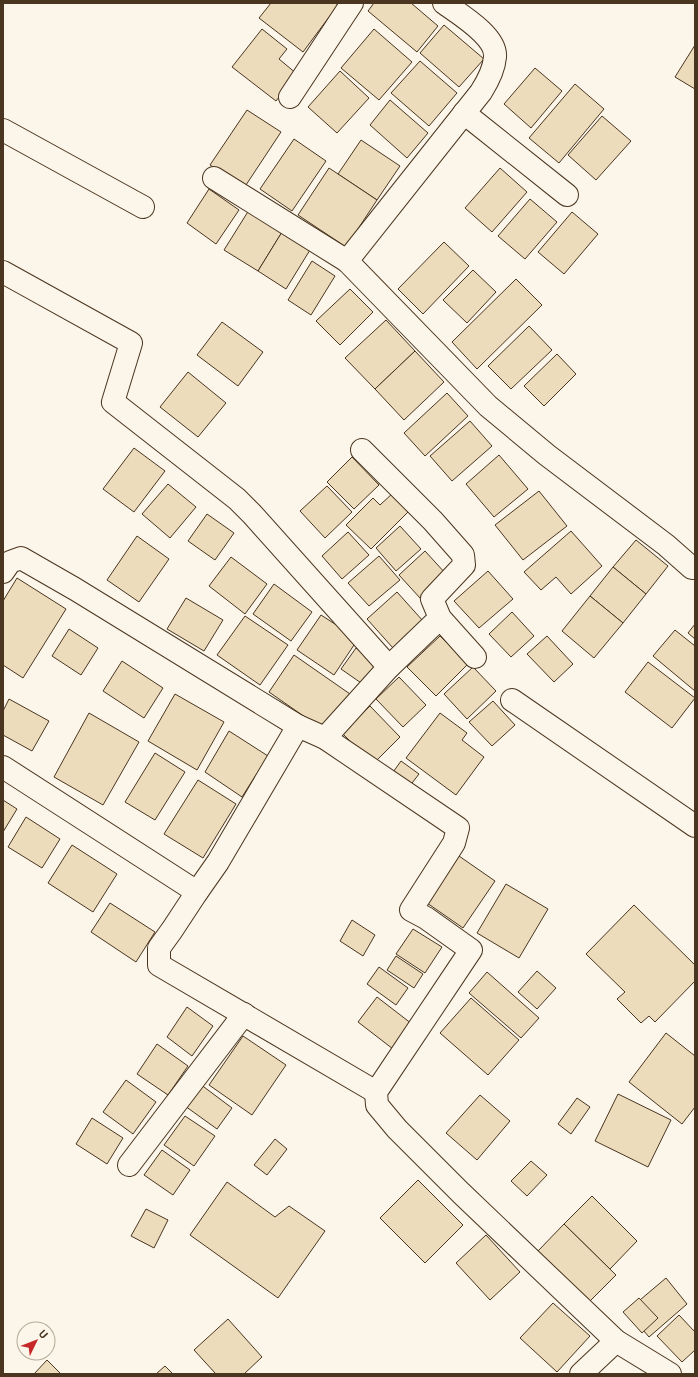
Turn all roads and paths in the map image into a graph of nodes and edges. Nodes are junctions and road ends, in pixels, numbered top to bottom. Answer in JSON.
{"nodes":[{"id":1,"x":352,"y":3,"type":"edge"},
{"id":2,"x":444,"y":3,"type":"edge"},
{"id":3,"x":290,"y":97,"type":"dead end"},
{"id":4,"x":464,"y":114,"type":"junction"},
{"id":5,"x":3,"y":130,"type":"edge"},
{"id":6,"x":214,"y":178,"type":"dead end"},
{"id":7,"x":567,"y":195,"type":"dead end"},
{"id":8,"x":143,"y":207,"type":"dead end"},
{"id":9,"x":347,"y":261,"type":"junction"},
{"id":10,"x":3,"y":272,"type":"edge"},
{"id":11,"x":362,"y":450,"type":"dead end"},
{"id":12,"x":695,"y":567,"type":"edge"},
{"id":13,"x":3,"y":572,"type":"edge"},
{"id":14,"x":440,"y":618,"type":"junction"},
{"id":15,"x":475,"y":658,"type":"dead end"},
{"id":16,"x":389,"y":668,"type":"junction"},
{"id":17,"x":512,"y":700,"type":"dead end"},
{"id":18,"x":298,"y":726,"type":"junction"},
{"id":19,"x":325,"y":738,"type":"junction"},
{"id":20,"x":3,"y":767,"type":"edge"},
{"id":21,"x":695,"y":826,"type":"edge"},
{"id":22,"x":197,"y":892,"type":"junction"},
{"id":23,"x":244,"y":1014,"type":"junction"},
{"id":24,"x":376,"y":1092,"type":"junction"},
{"id":25,"x":129,"y":1165,"type":"dead end"},
{"id":26,"x":616,"y":1341,"type":"junction"},
{"id":27,"x":581,"y":1374,"type":"edge"},
{"id":28,"x":670,"y":1374,"type":"edge"}],
"edges":[{"from":1,"to":3,"type":"street"},
{"from":2,"to":4,"type":"street"},
{"from":4,"to":7,"type":"street"},
{"from":4,"to":9,"type":"street"},
{"from":5,"to":8,"type":"street"},
{"from":6,"to":9,"type":"street"},
{"from":9,"to":12,"type":"street"},
{"from":10,"to":16,"type":"street"},
{"from":11,"to":14,"type":"street"},
{"from":13,"to":18,"type":"street"},
{"from":14,"to":15,"type":"street"},
{"from":14,"to":16,"type":"street"},
{"from":16,"to":19,"type":"street"},
{"from":17,"to":21,"type":"street"},
{"from":18,"to":19,"type":"street"},
{"from":18,"to":22,"type":"street"},
{"from":19,"to":24,"type":"street"},
{"from":20,"to":22,"type":"street"},
{"from":22,"to":23,"type":"street"},
{"from":23,"to":24,"type":"street"},
{"from":23,"to":25,"type":"street"},
{"from":24,"to":26,"type":"street"},
{"from":26,"to":27,"type":"street"},
{"from":26,"to":28,"type":"street"}]}
